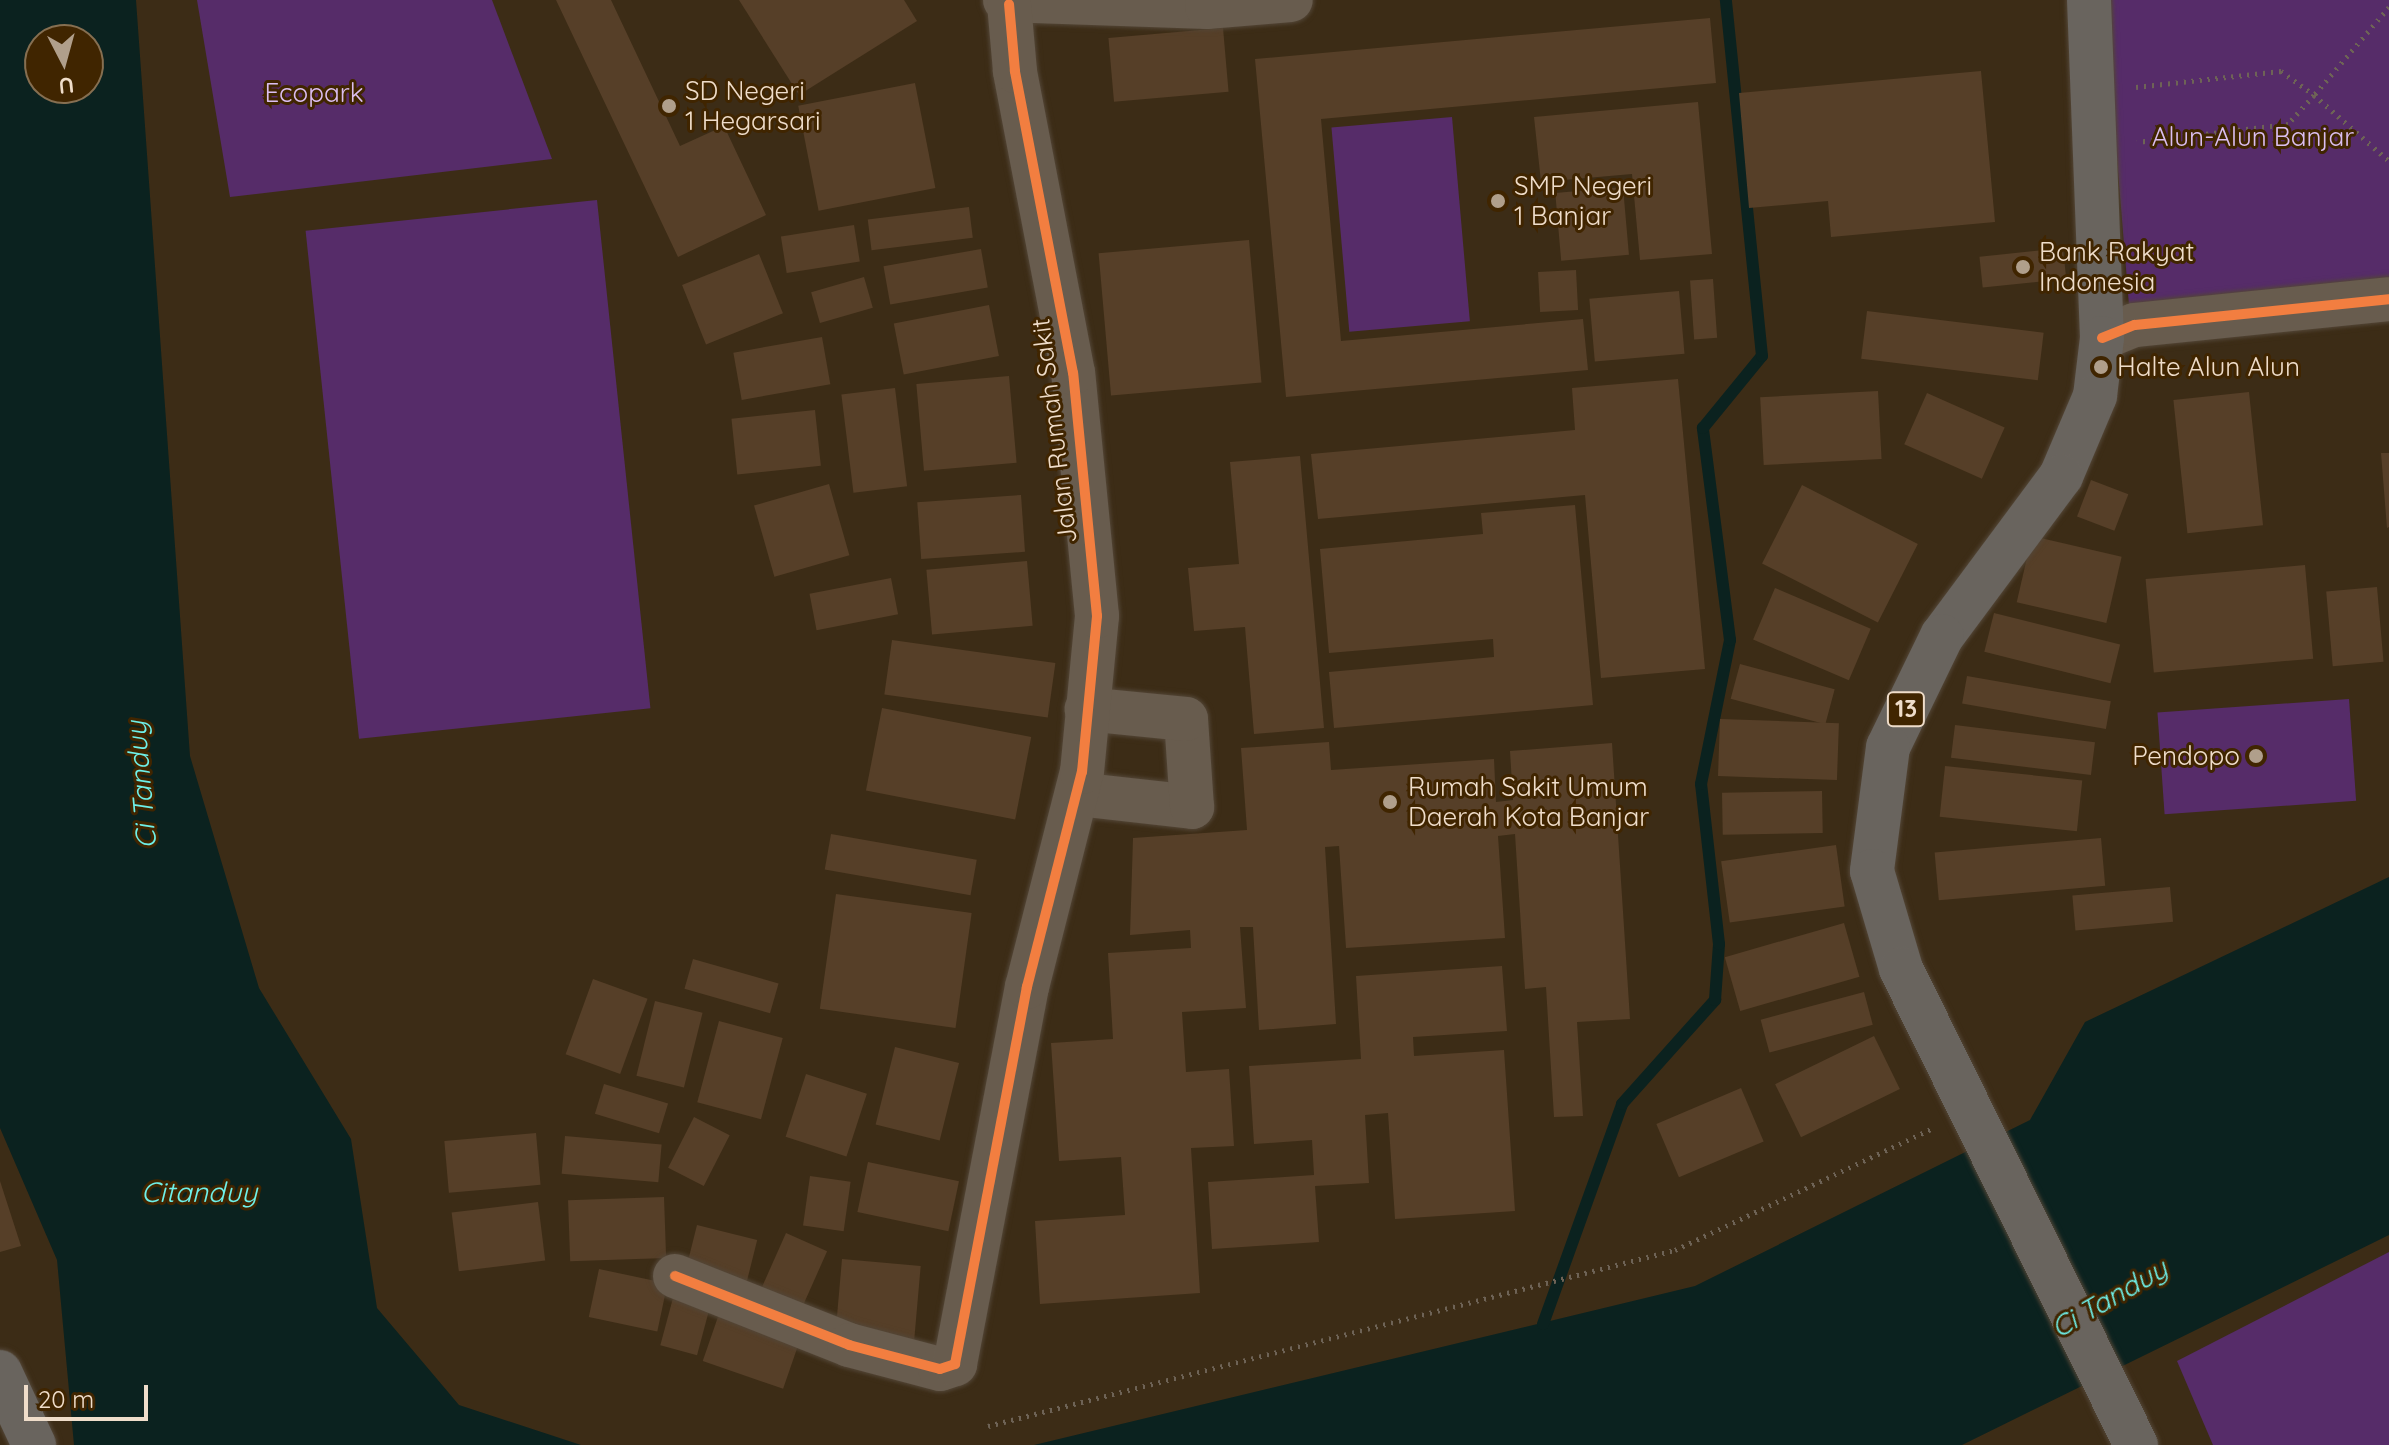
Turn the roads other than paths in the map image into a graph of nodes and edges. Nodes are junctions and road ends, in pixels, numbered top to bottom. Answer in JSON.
{"nodes":[{"id":1,"x":1291,"y":0,"type":"edge"},
{"id":2,"x":2089,"y":0,"type":"edge"},
{"id":3,"x":1007,"y":2,"type":"edge"},
{"id":4,"x":2389,"y":299,"type":"edge"},
{"id":5,"x":2112,"y":326,"type":"junction"},
{"id":6,"x":1086,"y":709,"type":"junction"},
{"id":7,"x":1077,"y":794,"type":"junction"},
{"id":8,"x":675,"y":1276,"type":"dead end"},
{"id":9,"x":0,"y":1372,"type":"edge"},
{"id":10,"x":34,"y":1445,"type":"edge"},
{"id":11,"x":2136,"y":1445,"type":"edge"}],
"edges":[{"from":1,"to":3,"type":"street"},
{"from":2,"to":5,"type":"highway","number":"13"},
{"from":3,"to":6,"type":"street","name":"Jalan Rumah Sakit"},
{"from":4,"to":5,"type":"street"},
{"from":5,"to":11,"type":"highway","number":"13"},
{"from":6,"to":7,"type":"street","name":"Jalan Rumah Sakit"},
{"from":6,"to":7,"type":"street"},
{"from":7,"to":8,"type":"street","name":"Jalan Rumah Sakit"},
{"from":9,"to":10,"type":"highway"}]}
